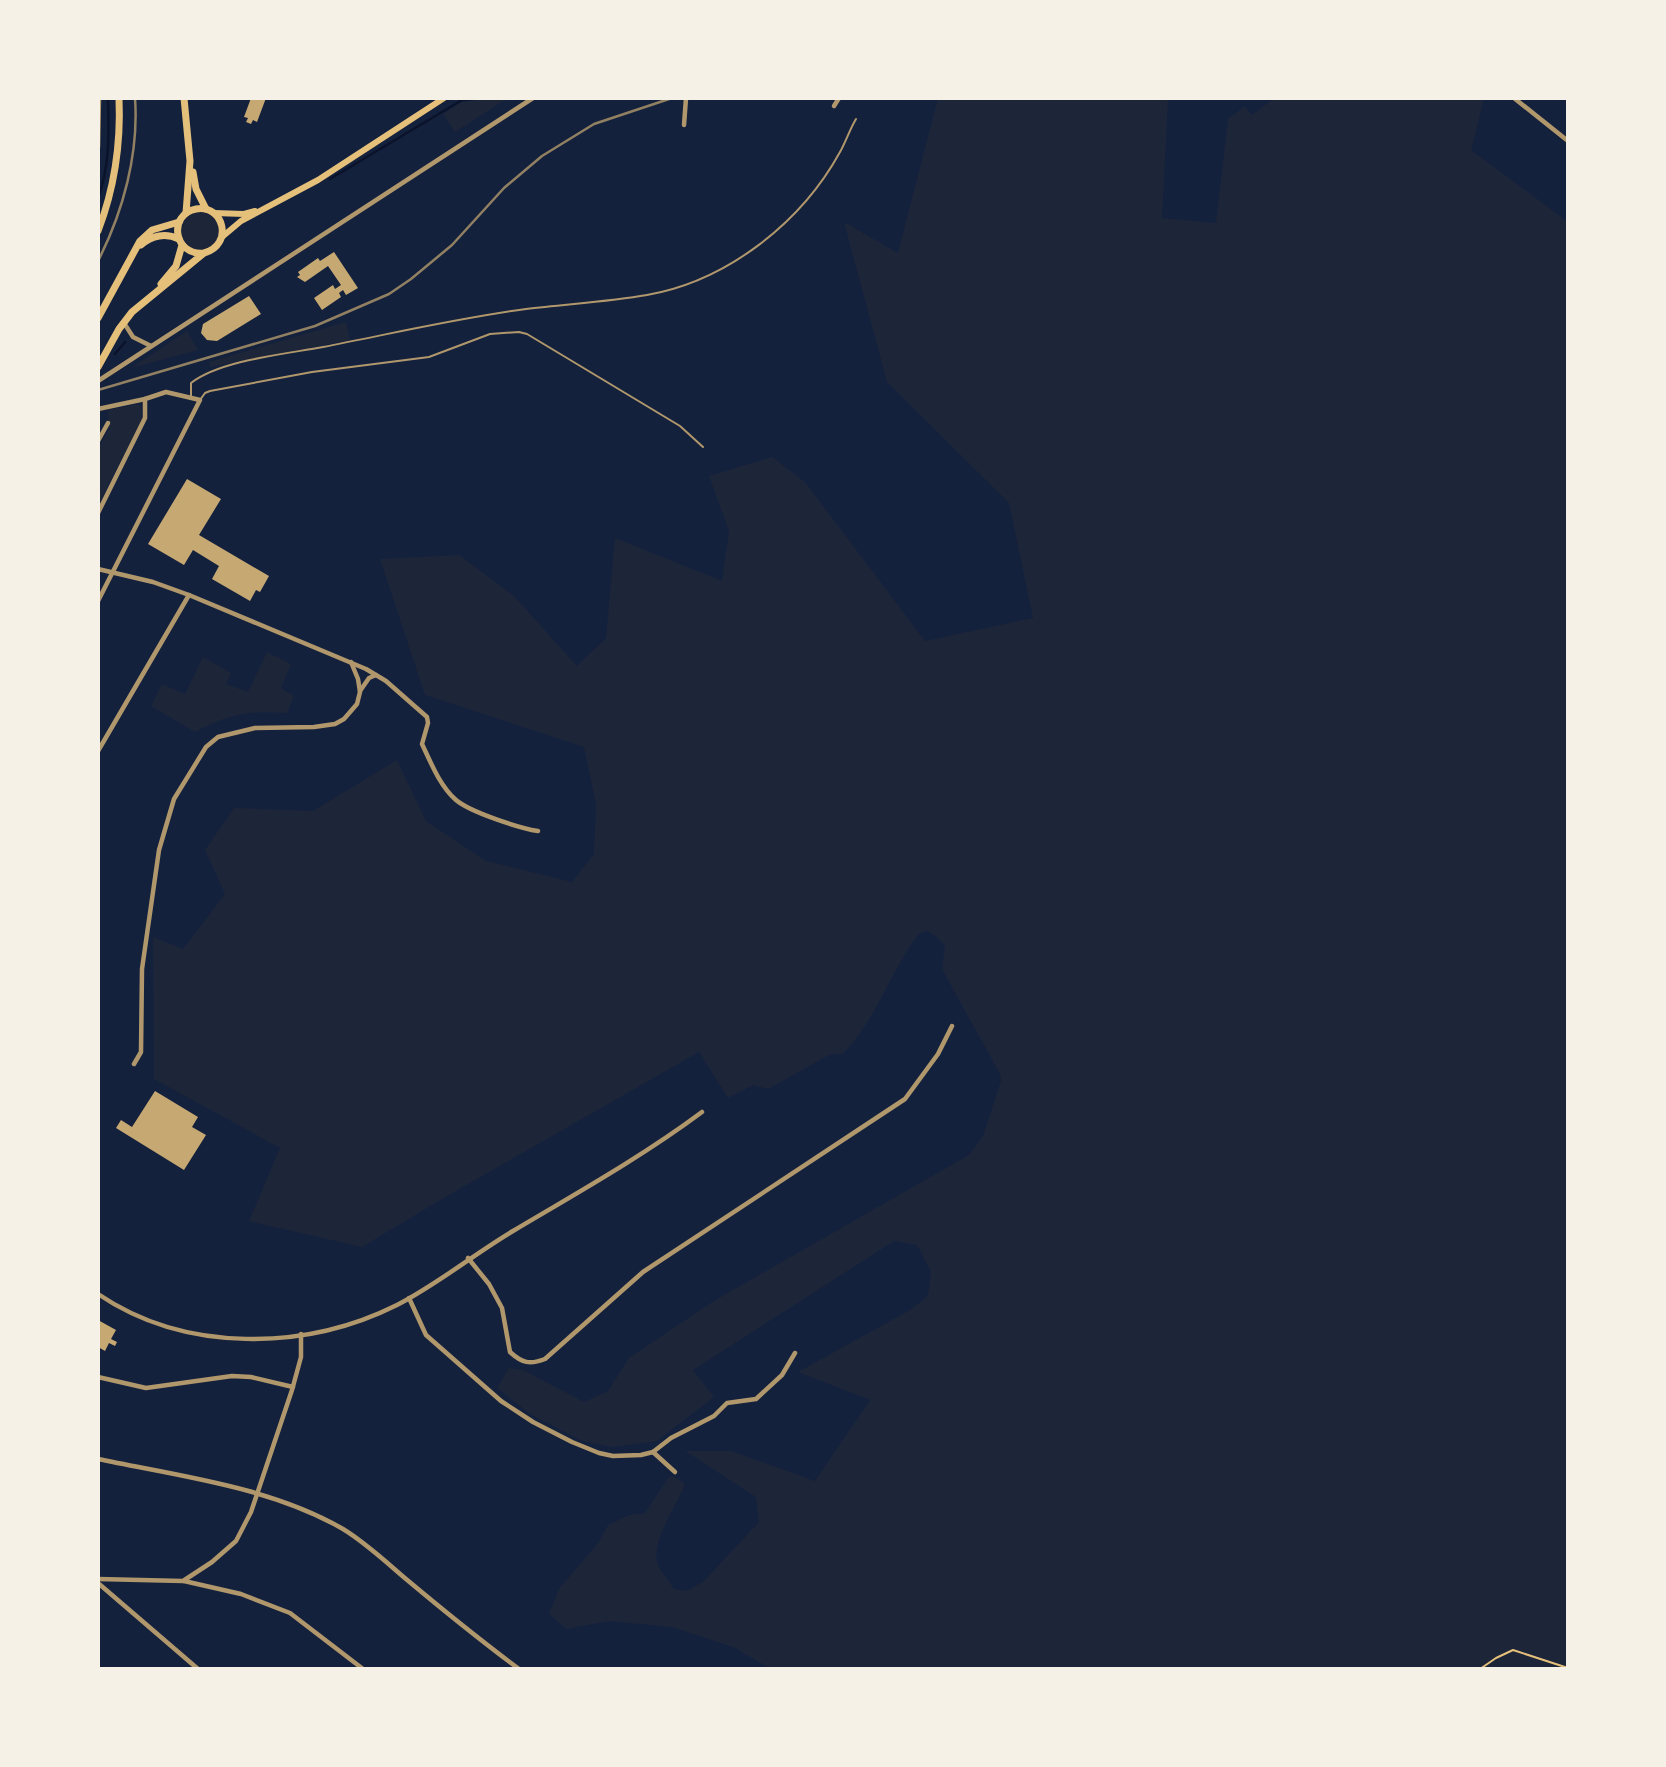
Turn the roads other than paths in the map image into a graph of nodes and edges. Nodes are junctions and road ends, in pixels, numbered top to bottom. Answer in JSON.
{"nodes":[{"id":1,"x":99,"y":98,"type":"edge"},
{"id":2,"x":119,"y":98,"type":"edge"},
{"id":3,"x":184,"y":98,"type":"edge"},
{"id":4,"x":444,"y":98,"type":"edge"},
{"id":5,"x":533,"y":98,"type":"edge"},
{"id":6,"x":686,"y":98,"type":"edge"},
{"id":7,"x":839,"y":98,"type":"edge"},
{"id":8,"x":1514,"y":98,"type":"edge"},
{"id":9,"x":834,"y":106,"type":"dead end"},
{"id":10,"x":856,"y":119,"type":"dead end"},
{"id":11,"x":684,"y":125,"type":"dead end"},
{"id":12,"x":1568,"y":141,"type":"edge"},
{"id":13,"x":98,"y":147,"type":"edge"},
{"id":14,"x":190,"y":161,"type":"junction"},
{"id":15,"x":270,"y":206,"type":"junction"},
{"id":16,"x":206,"y":209,"type":"junction"},
{"id":17,"x":186,"y":214,"type":"junction"},
{"id":18,"x":214,"y":214,"type":"junction"},
{"id":19,"x":179,"y":222,"type":"junction"},
{"id":20,"x":98,"y":230,"type":"edge"},
{"id":21,"x":222,"y":237,"type":"junction"},
{"id":22,"x":181,"y":242,"type":"junction"},
{"id":23,"x":204,"y":253,"type":"junction"},
{"id":24,"x":132,"y":256,"type":"junction"},
{"id":25,"x":154,"y":293,"type":"junction"},
{"id":26,"x":98,"y":318,"type":"edge"},
{"id":27,"x":123,"y":323,"type":"junction"},
{"id":28,"x":152,"y":346,"type":"junction"},
{"id":29,"x":98,"y":367,"type":"edge"},
{"id":30,"x":98,"y":381,"type":"edge"},
{"id":31,"x":191,"y":398,"type":"junction"},
{"id":32,"x":145,"y":399,"type":"junction"},
{"id":33,"x":200,"y":401,"type":"junction"},
{"id":34,"x":98,"y":409,"type":"edge"},
{"id":35,"x":108,"y":423,"type":"dead end"},
{"id":36,"x":98,"y":441,"type":"edge"},
{"id":37,"x":703,"y":447,"type":"dead end"},
{"id":38,"x":98,"y":513,"type":"edge"},
{"id":39,"x":98,"y":569,"type":"edge"},
{"id":40,"x":113,"y":572,"type":"junction"},
{"id":41,"x":189,"y":595,"type":"junction"},
{"id":42,"x":98,"y":601,"type":"edge"},
{"id":43,"x":350,"y":661,"type":"junction"},
{"id":44,"x":376,"y":675,"type":"junction"},
{"id":45,"x":360,"y":692,"type":"junction"},
{"id":46,"x":98,"y":751,"type":"edge"},
{"id":47,"x":538,"y":831,"type":"dead end"},
{"id":48,"x":952,"y":1026,"type":"dead end"},
{"id":49,"x":134,"y":1064,"type":"dead end"},
{"id":50,"x":702,"y":1112,"type":"dead end"},
{"id":51,"x":468,"y":1258,"type":"junction"},
{"id":52,"x":98,"y":1294,"type":"edge"},
{"id":53,"x":409,"y":1298,"type":"junction"},
{"id":54,"x":301,"y":1334,"type":"junction"},
{"id":55,"x":795,"y":1353,"type":"dead end"},
{"id":56,"x":98,"y":1377,"type":"edge"},
{"id":57,"x":293,"y":1387,"type":"junction"},
{"id":58,"x":653,"y":1452,"type":"junction"},
{"id":59,"x":98,"y":1459,"type":"edge"},
{"id":60,"x":676,"y":1472,"type":"dead end"},
{"id":61,"x":257,"y":1493,"type":"junction"},
{"id":62,"x":98,"y":1581,"type":"edge"},
{"id":63,"x":183,"y":1581,"type":"junction"},
{"id":64,"x":198,"y":1669,"type":"edge"},
{"id":65,"x":363,"y":1669,"type":"edge"},
{"id":66,"x":519,"y":1669,"type":"edge"}],
"edges":[{"from":1,"to":13,"type":"street"},
{"from":2,"to":20,"type":"main road"},
{"from":3,"to":14,"type":"main road"},
{"from":4,"to":15,"type":"main road"},
{"from":5,"to":28,"type":"street"},
{"from":6,"to":11,"type":"street"},
{"from":7,"to":9,"type":"street"},
{"from":8,"to":12,"type":"street"},
{"from":10,"to":31,"type":"lane"},
{"from":14,"to":16,"type":"main road"},
{"from":14,"to":17,"type":"main road"},
{"from":15,"to":18,"type":"main road"},
{"from":15,"to":21,"type":"main road"},
{"from":16,"to":17,"type":"main road"},
{"from":16,"to":18,"type":"main road"},
{"from":17,"to":19,"type":"main road"},
{"from":18,"to":21,"type":"main road"},
{"from":19,"to":22,"type":"main road"},
{"from":19,"to":24,"type":"main road"},
{"from":21,"to":23,"type":"main road"},
{"from":22,"to":23,"type":"main road"},
{"from":22,"to":24,"type":"main road"},
{"from":22,"to":25,"type":"main road"},
{"from":23,"to":25,"type":"main road"},
{"from":24,"to":26,"type":"main road"},
{"from":25,"to":27,"type":"main road"},
{"from":27,"to":28,"type":"street"},
{"from":27,"to":29,"type":"main road"},
{"from":28,"to":30,"type":"street"},
{"from":31,"to":32,"type":"street"},
{"from":31,"to":33,"type":"street"},
{"from":32,"to":34,"type":"street"},
{"from":32,"to":38,"type":"street"},
{"from":33,"to":37,"type":"lane"},
{"from":33,"to":40,"type":"street"},
{"from":35,"to":36,"type":"street"},
{"from":39,"to":40,"type":"street"},
{"from":40,"to":41,"type":"street"},
{"from":40,"to":42,"type":"street"},
{"from":41,"to":43,"type":"street"},
{"from":41,"to":46,"type":"street"},
{"from":43,"to":44,"type":"street"},
{"from":43,"to":45,"type":"street"},
{"from":44,"to":45,"type":"street"},
{"from":44,"to":47,"type":"street"},
{"from":45,"to":49,"type":"street"},
{"from":48,"to":51,"type":"street"},
{"from":50,"to":51,"type":"street"},
{"from":51,"to":53,"type":"street"},
{"from":52,"to":54,"type":"street"},
{"from":53,"to":54,"type":"street"},
{"from":53,"to":58,"type":"street"},
{"from":54,"to":57,"type":"street"},
{"from":55,"to":58,"type":"street"},
{"from":56,"to":57,"type":"street"},
{"from":57,"to":61,"type":"street"},
{"from":58,"to":60,"type":"street"},
{"from":59,"to":61,"type":"street"},
{"from":61,"to":63,"type":"street"},
{"from":61,"to":66,"type":"street"},
{"from":62,"to":63,"type":"street"},
{"from":62,"to":64,"type":"street"},
{"from":63,"to":65,"type":"street"}]}
